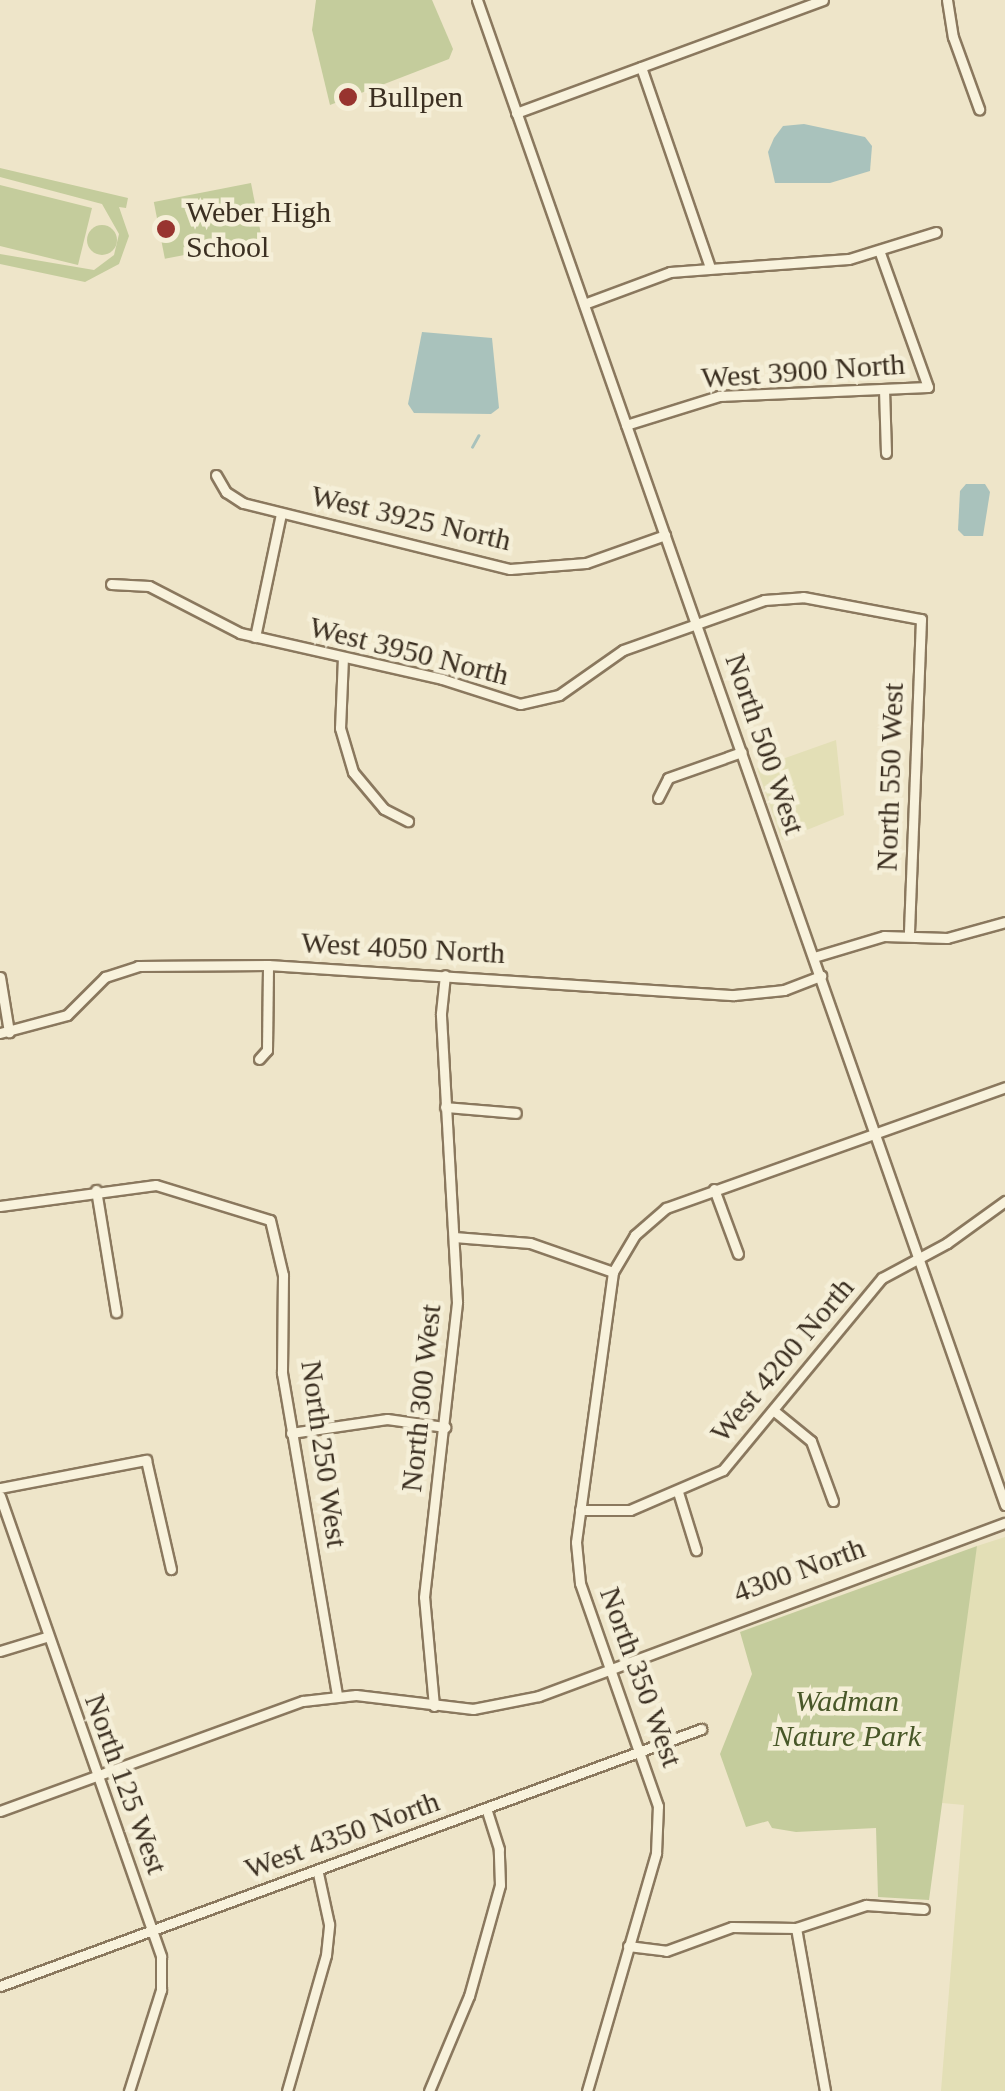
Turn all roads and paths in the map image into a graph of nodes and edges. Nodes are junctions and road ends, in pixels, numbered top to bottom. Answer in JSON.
{"nodes":[{"id":1,"x":477,"y":0,"type":"edge"},
{"id":2,"x":822,"y":0,"type":"edge"},
{"id":3,"x":947,"y":0,"type":"edge"},
{"id":4,"x":641,"y":67,"type":"junction"},
{"id":5,"x":979,"y":109,"type":"dead end"},
{"id":6,"x":516,"y":112,"type":"junction"},
{"id":7,"x":936,"y":232,"type":"dead end"},
{"id":8,"x":880,"y":254,"type":"junction"},
{"id":9,"x":709,"y":265,"type":"junction"},
{"id":10,"x":584,"y":304,"type":"junction"},
{"id":11,"x":884,"y":389,"type":"junction"},
{"id":12,"x":626,"y":425,"type":"junction"},
{"id":13,"x":886,"y":453,"type":"dead end"},
{"id":14,"x":216,"y":474,"type":"dead end"},
{"id":15,"x":282,"y":514,"type":"junction"},
{"id":16,"x":665,"y":535,"type":"junction"},
{"id":17,"x":112,"y":584,"type":"dead end"},
{"id":18,"x":921,"y":619,"type":"joint"},
{"id":19,"x":696,"y":623,"type":"junction"},
{"id":20,"x":255,"y":637,"type":"junction"},
{"id":21,"x":343,"y":657,"type":"junction"},
{"id":22,"x":742,"y":752,"type":"junction"},
{"id":23,"x":658,"y":798,"type":"dead end"},
{"id":24,"x":408,"y":821,"type":"dead end"},
{"id":25,"x":1005,"y":922,"type":"edge"},
{"id":26,"x":909,"y":936,"type":"junction"},
{"id":27,"x":814,"y":957,"type":"junction"},
{"id":28,"x":268,"y":965,"type":"junction"},
{"id":29,"x":445,"y":974,"type":"junction"},
{"id":30,"x":821,"y":976,"type":"junction"},
{"id":31,"x":0,"y":977,"type":"edge"},
{"id":32,"x":5,"y":1033,"type":"edge"},
{"id":33,"x":259,"y":1059,"type":"dead end"},
{"id":34,"x":1005,"y":1086,"type":"edge"},
{"id":35,"x":445,"y":1107,"type":"junction"},
{"id":36,"x":516,"y":1113,"type":"dead end"},
{"id":37,"x":874,"y":1133,"type":"junction"},
{"id":38,"x":714,"y":1189,"type":"junction"},
{"id":39,"x":96,"y":1190,"type":"junction"},
{"id":40,"x":1005,"y":1200,"type":"edge"},
{"id":41,"x":0,"y":1206,"type":"edge"},
{"id":42,"x":454,"y":1237,"type":"junction"},
{"id":43,"x":738,"y":1254,"type":"dead end"},
{"id":44,"x":916,"y":1256,"type":"junction"},
{"id":45,"x":613,"y":1272,"type":"junction"},
{"id":46,"x":116,"y":1312,"type":"dead end"},
{"id":47,"x":773,"y":1410,"type":"junction"},
{"id":48,"x":445,"y":1428,"type":"junction"},
{"id":49,"x":291,"y":1434,"type":"junction"},
{"id":50,"x":0,"y":1488,"type":"edge"},
{"id":51,"x":678,"y":1492,"type":"junction"},
{"id":52,"x":0,"y":1496,"type":"edge"},
{"id":53,"x":833,"y":1500,"type":"dead end"},
{"id":54,"x":1005,"y":1505,"type":"edge"},
{"id":55,"x":580,"y":1510,"type":"junction"},
{"id":56,"x":1005,"y":1523,"type":"edge"},
{"id":57,"x":696,"y":1550,"type":"dead end"},
{"id":58,"x":171,"y":1569,"type":"dead end"},
{"id":59,"x":46,"y":1637,"type":"junction"},
{"id":60,"x":0,"y":1651,"type":"edge"},
{"id":61,"x":612,"y":1670,"type":"junction"},
{"id":62,"x":337,"y":1696,"type":"junction"},
{"id":63,"x":434,"y":1706,"type":"junction"},
{"id":64,"x":701,"y":1728,"type":"dead end"},
{"id":65,"x":642,"y":1750,"type":"junction"},
{"id":66,"x":96,"y":1776,"type":"junction"},
{"id":67,"x":486,"y":1808,"type":"junction"},
{"id":68,"x":0,"y":1811,"type":"edge"},
{"id":69,"x":318,"y":1872,"type":"junction"},
{"id":70,"x":924,"y":1908,"type":"dead end"},
{"id":71,"x":796,"y":1928,"type":"junction"},
{"id":72,"x":153,"y":1930,"type":"junction"},
{"id":73,"x":628,"y":1946,"type":"junction"},
{"id":74,"x":0,"y":1986,"type":"edge"},
{"id":75,"x":130,"y":2091,"type":"edge"},
{"id":76,"x":287,"y":2091,"type":"edge"},
{"id":77,"x":429,"y":2091,"type":"edge"},
{"id":78,"x":587,"y":2091,"type":"edge"},
{"id":79,"x":824,"y":2091,"type":"edge"}],
"edges":[{"from":1,"to":6,"type":"street","name":"North 500 West"},
{"from":2,"to":4,"type":"street"},
{"from":3,"to":5,"type":"street"},
{"from":4,"to":6,"type":"street"},
{"from":4,"to":9,"type":"street"},
{"from":6,"to":10,"type":"street","name":"North 500 West"},
{"from":7,"to":8,"type":"street"},
{"from":8,"to":9,"type":"street"},
{"from":8,"to":11,"type":"street","name":"West 3900 North"},
{"from":9,"to":10,"type":"street"},
{"from":10,"to":12,"type":"street","name":"North 500 West"},
{"from":11,"to":12,"type":"street","name":"West 3900 North"},
{"from":11,"to":13,"type":"street"},
{"from":12,"to":16,"type":"street","name":"North 500 West"},
{"from":14,"to":15,"type":"street","name":"West 3925 North"},
{"from":15,"to":16,"type":"street","name":"West 3925 North"},
{"from":15,"to":20,"type":"street"},
{"from":16,"to":19,"type":"street","name":"North 500 West"},
{"from":17,"to":20,"type":"street","name":"West 3950 North"},
{"from":18,"to":19,"type":"street","name":"West 3950 North"},
{"from":18,"to":26,"type":"street","name":"North 550 West"},
{"from":19,"to":21,"type":"street","name":"West 3950 North"},
{"from":19,"to":22,"type":"street","name":"North 500 West"},
{"from":20,"to":21,"type":"street","name":"West 3950 North"},
{"from":21,"to":24,"type":"street"},
{"from":22,"to":23,"type":"street"},
{"from":22,"to":27,"type":"street","name":"North 500 West"},
{"from":25,"to":26,"type":"street"},
{"from":26,"to":27,"type":"street"},
{"from":27,"to":30,"type":"street","name":"North 500 West"},
{"from":28,"to":29,"type":"street","name":"West 4050 North"},
{"from":28,"to":32,"type":"street","name":"West 4050 North"},
{"from":28,"to":33,"type":"street"},
{"from":29,"to":30,"type":"street","name":"West 4050 North"},
{"from":29,"to":35,"type":"street","name":"North 300 West"},
{"from":30,"to":37,"type":"street","name":"North 500 West"},
{"from":31,"to":32,"type":"street"},
{"from":34,"to":37,"type":"street"},
{"from":35,"to":36,"type":"street"},
{"from":35,"to":42,"type":"street","name":"North 300 West"},
{"from":37,"to":38,"type":"street"},
{"from":37,"to":44,"type":"street","name":"North 500 West"},
{"from":38,"to":43,"type":"street"},
{"from":38,"to":45,"type":"street"},
{"from":39,"to":41,"type":"street"},
{"from":39,"to":46,"type":"street"},
{"from":39,"to":49,"type":"street","name":"North 250 West"},
{"from":40,"to":44,"type":"street","name":"West 4200 North"},
{"from":42,"to":45,"type":"street"},
{"from":42,"to":48,"type":"street","name":"North 300 West"},
{"from":44,"to":47,"type":"street","name":"West 4200 North"},
{"from":44,"to":54,"type":"street","name":"North 500 West"},
{"from":45,"to":55,"type":"street","name":"North 350 West"},
{"from":47,"to":51,"type":"street","name":"West 4200 North"},
{"from":47,"to":53,"type":"street"},
{"from":48,"to":49,"type":"street"},
{"from":48,"to":63,"type":"street","name":"North 300 West"},
{"from":49,"to":62,"type":"street","name":"North 250 West"},
{"from":50,"to":58,"type":"street"},
{"from":51,"to":55,"type":"street","name":"West 4200 North"},
{"from":51,"to":57,"type":"street"},
{"from":52,"to":59,"type":"street","name":"North 125 West"},
{"from":55,"to":61,"type":"street","name":"North 350 West"},
{"from":56,"to":61,"type":"street","name":"4300 North"},
{"from":59,"to":60,"type":"street"},
{"from":59,"to":66,"type":"street","name":"North 125 West"},
{"from":61,"to":63,"type":"street","name":"4300 North"},
{"from":61,"to":65,"type":"street","name":"North 350 West"},
{"from":62,"to":63,"type":"street","name":"4300 North"},
{"from":62,"to":66,"type":"street","name":"4300 North"},
{"from":64,"to":65,"type":"street","name":"West 4350 North"},
{"from":65,"to":67,"type":"street","name":"West 4350 North"},
{"from":65,"to":73,"type":"street","name":"North 350 West"},
{"from":66,"to":68,"type":"street","name":"4300 North"},
{"from":66,"to":72,"type":"street","name":"North 125 West"},
{"from":67,"to":69,"type":"street","name":"West 4350 North"},
{"from":67,"to":77,"type":"street"},
{"from":69,"to":72,"type":"street","name":"West 4350 North"},
{"from":69,"to":76,"type":"street"},
{"from":70,"to":71,"type":"street"},
{"from":71,"to":73,"type":"street"},
{"from":71,"to":79,"type":"street"},
{"from":72,"to":74,"type":"street","name":"West 4350 North"},
{"from":72,"to":75,"type":"street","name":"North 125 West"},
{"from":73,"to":78,"type":"street","name":"North 350 West"}]}
